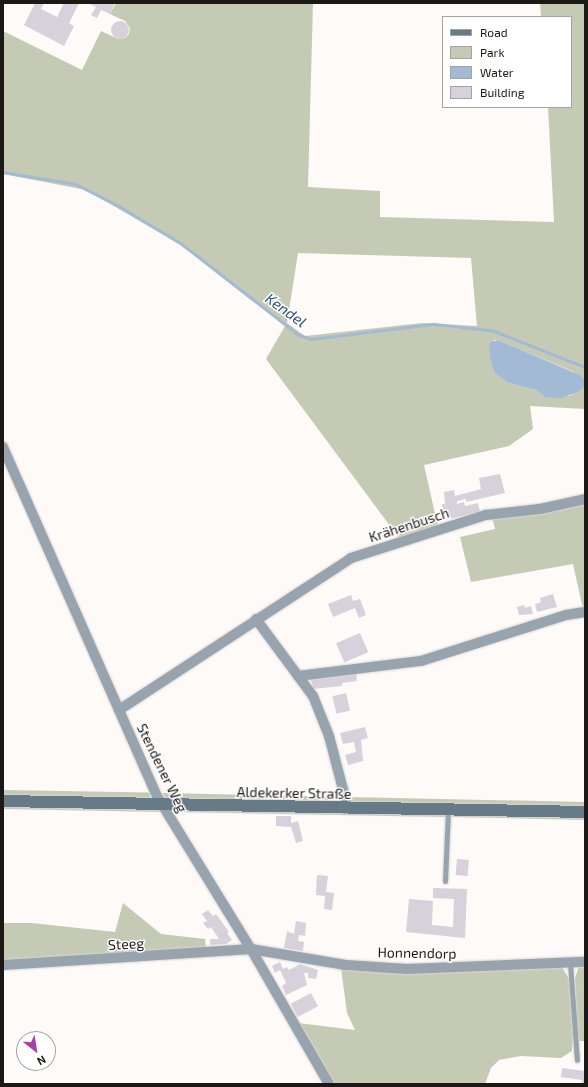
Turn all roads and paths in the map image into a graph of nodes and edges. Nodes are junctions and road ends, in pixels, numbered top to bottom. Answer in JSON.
{"nodes":[{"id":1,"x":3,"y":447,"type":"edge"},
{"id":2,"x":585,"y":500,"type":"edge"},
{"id":3,"x":585,"y":612,"type":"edge"},
{"id":4,"x":256,"y":619,"type":"junction"},
{"id":5,"x":298,"y":676,"type":"junction"},
{"id":6,"x":119,"y":710,"type":"junction"},
{"id":7,"x":3,"y":801,"type":"edge"},
{"id":8,"x":162,"y":805,"type":"junction"},
{"id":9,"x":448,"y":808,"type":"junction"},
{"id":10,"x":345,"y":809,"type":"junction"},
{"id":11,"x":585,"y":812,"type":"edge"},
{"id":12,"x":445,"y":880,"type":"dead end"},
{"id":13,"x":250,"y":949,"type":"junction"},
{"id":14,"x":585,"y":962,"type":"edge"},
{"id":15,"x":570,"y":963,"type":"junction"},
{"id":16,"x":3,"y":965,"type":"edge"},
{"id":17,"x":577,"y":1060,"type":"dead end"},
{"id":18,"x":328,"y":1084,"type":"edge"}],
"edges":[{"from":1,"to":6,"type":"street","name":"Stendener Weg"},
{"from":2,"to":4,"type":"street","name":"Krähenbusch"},
{"from":3,"to":5,"type":"street"},
{"from":4,"to":5,"type":"street"},
{"from":4,"to":6,"type":"street","name":"Krähenbusch"},
{"from":5,"to":10,"type":"street"},
{"from":6,"to":8,"type":"street","name":"Stendener Weg"},
{"from":7,"to":8,"type":"street","name":"Aldekerker Straße"},
{"from":8,"to":10,"type":"street","name":"Aldekerker Straße"},
{"from":8,"to":13,"type":"street","name":"Stendener Weg"},
{"from":9,"to":10,"type":"street","name":"Aldekerker Straße"},
{"from":9,"to":11,"type":"street","name":"Aldekerker Straße"},
{"from":9,"to":12,"type":"lane"},
{"from":13,"to":15,"type":"street","name":"Honnendorp"},
{"from":13,"to":16,"type":"street","name":"Steeg"},
{"from":13,"to":18,"type":"street","name":"Stendener Weg"},
{"from":14,"to":15,"type":"street","name":"Honnendorp"},
{"from":15,"to":17,"type":"lane"}]}
